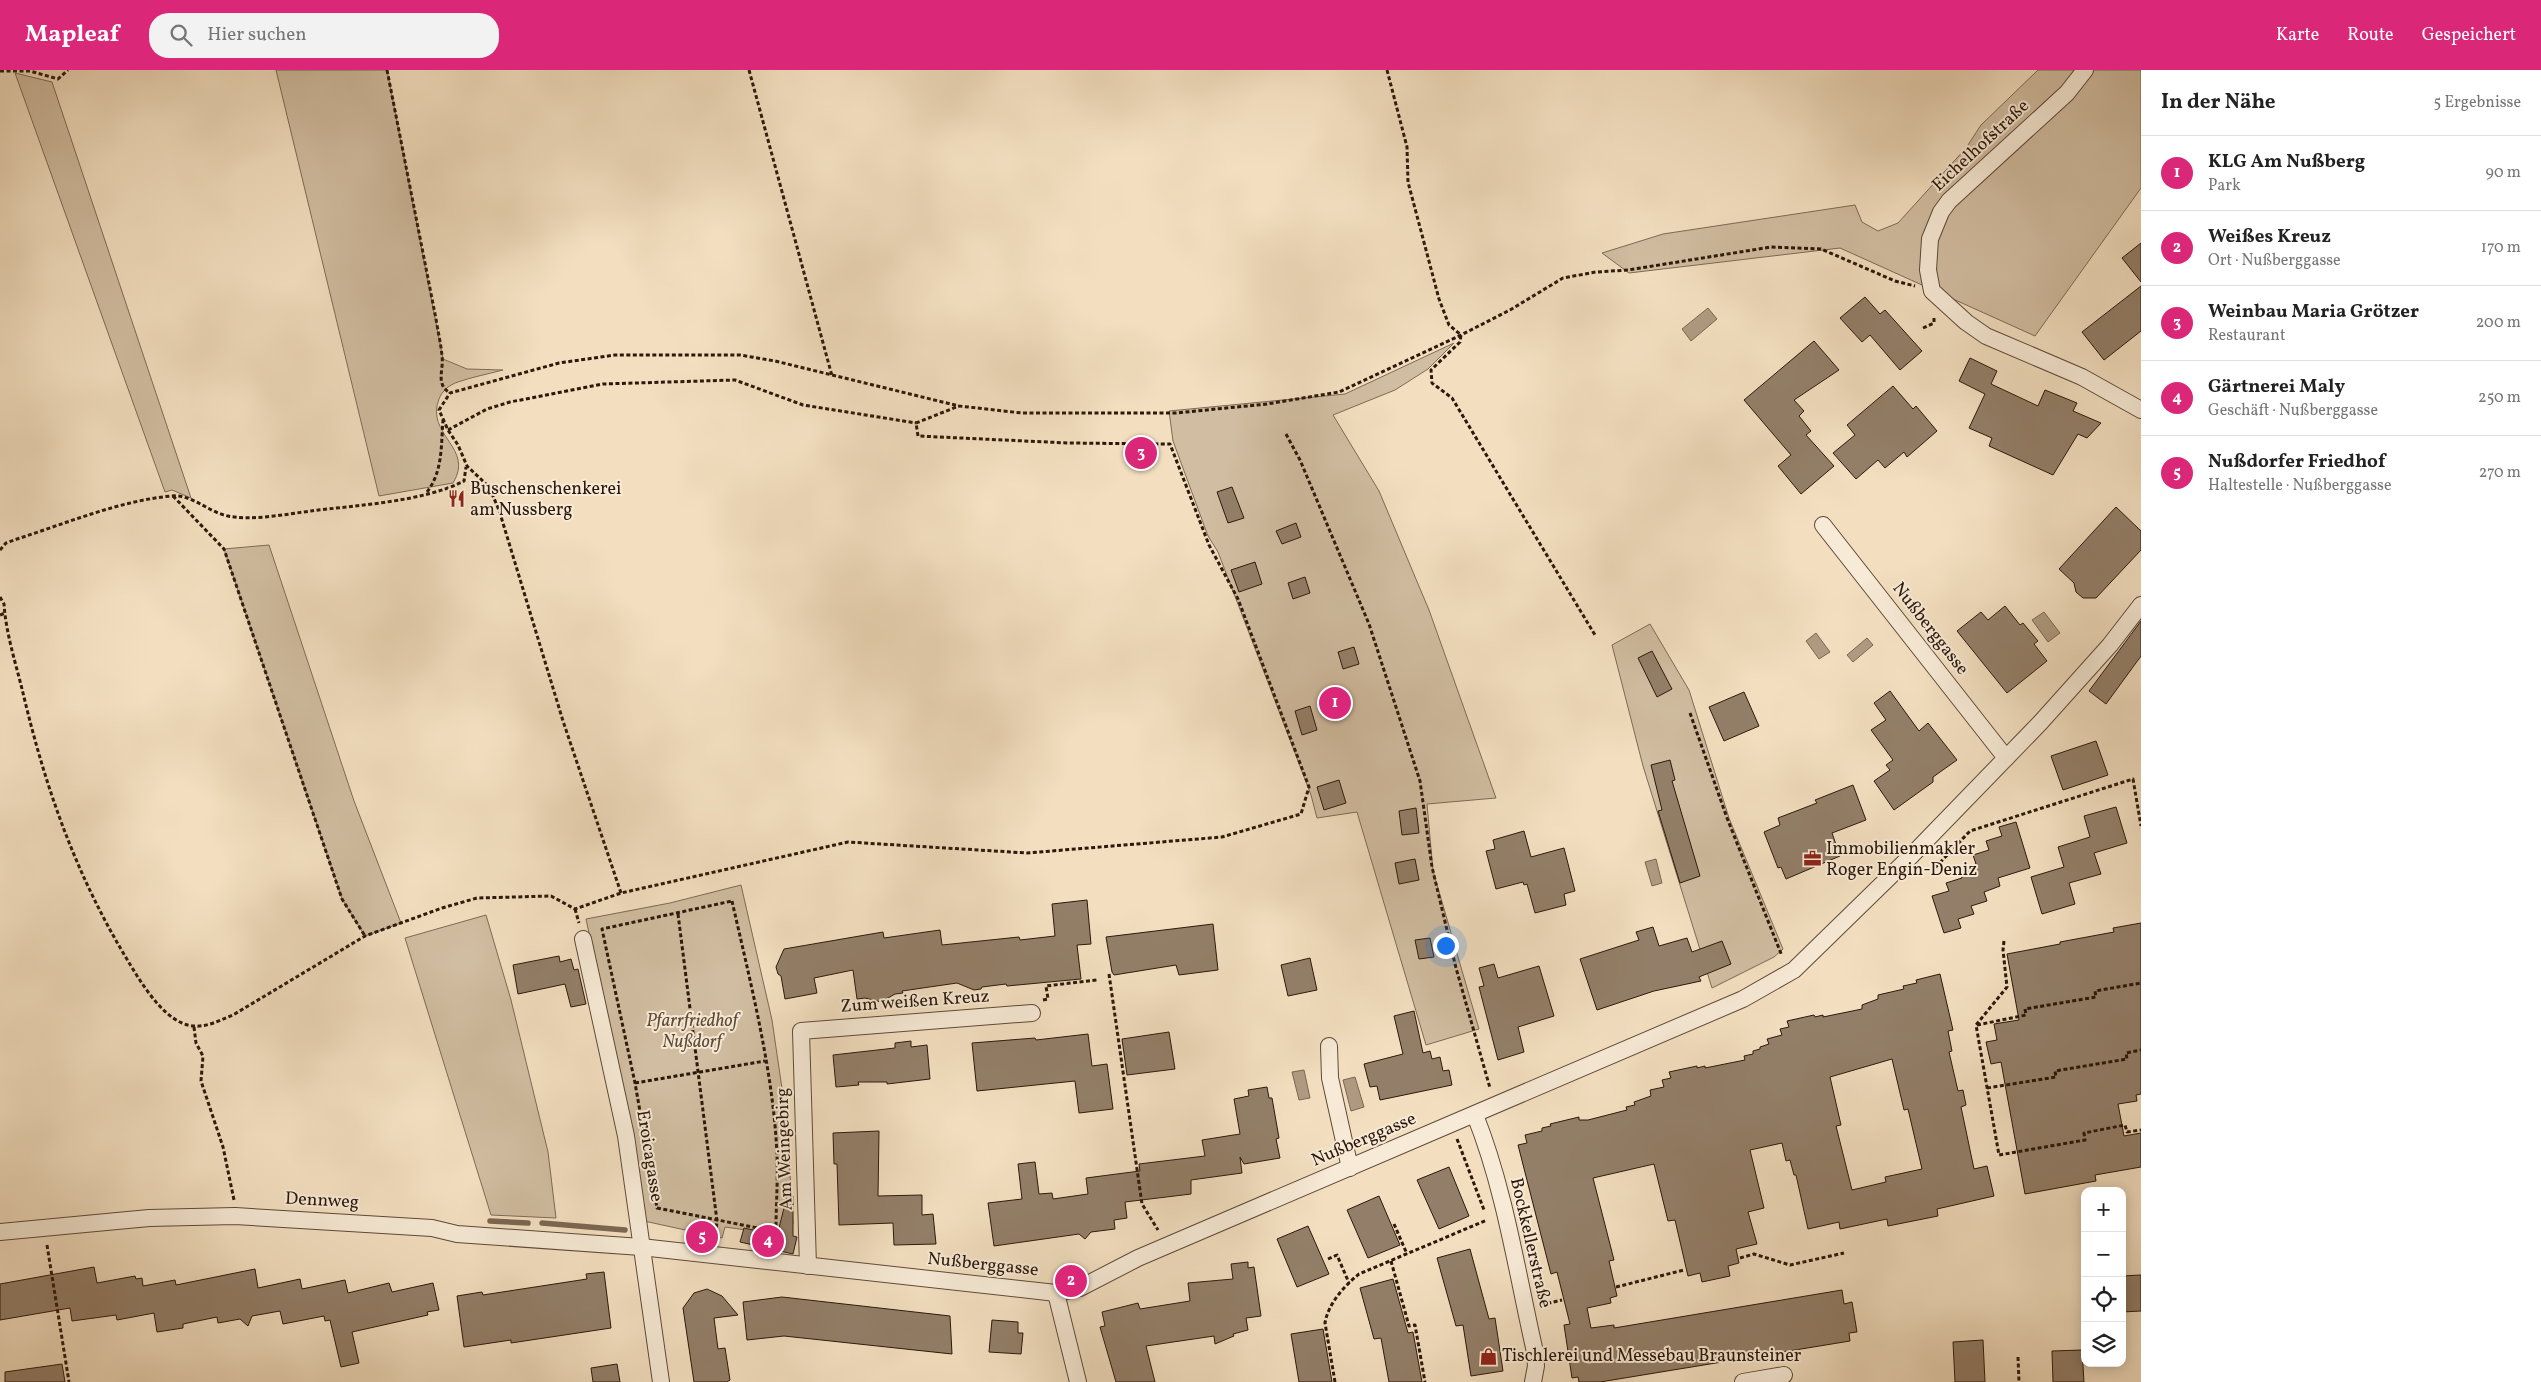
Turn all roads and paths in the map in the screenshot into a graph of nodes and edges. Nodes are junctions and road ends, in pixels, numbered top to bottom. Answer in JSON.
{"nodes":[{"id":1,"x":68,"y":70,"type":"edge"},
{"id":2,"x":386,"y":70,"type":"edge"},
{"id":3,"x":749,"y":70,"type":"edge"},
{"id":4,"x":1387,"y":70,"type":"edge"},
{"id":5,"x":2085,"y":70,"type":"edge"},
{"id":6,"x":0,"y":71,"type":"edge"},
{"id":7,"x":1932,"y":291,"type":"junction"},
{"id":8,"x":1934,"y":312,"type":"dead end"},
{"id":9,"x":1923,"y":328,"type":"dead end"},
{"id":10,"x":1461,"y":335,"type":"junction"},
{"id":11,"x":832,"y":376,"type":"junction"},
{"id":12,"x":450,"y":393,"type":"junction"},
{"id":13,"x":959,"y":406,"type":"junction"},
{"id":14,"x":2141,"y":410,"type":"edge"},
{"id":15,"x":443,"y":419,"type":"junction"},
{"id":16,"x":916,"y":423,"type":"junction"},
{"id":17,"x":448,"y":430,"type":"junction"},
{"id":18,"x":1286,"y":434,"type":"dead end"},
{"id":19,"x":467,"y":466,"type":"junction"},
{"id":20,"x":426,"y":493,"type":"junction"},
{"id":21,"x":172,"y":496,"type":"junction"},
{"id":22,"x":1823,"y":525,"type":"dead end"},
{"id":23,"x":0,"y":550,"type":"edge"},
{"id":24,"x":0,"y":597,"type":"edge"},
{"id":25,"x":2141,"y":605,"type":"edge"},
{"id":26,"x":5,"y":613,"type":"junction"},
{"id":27,"x":0,"y":615,"type":"edge"},
{"id":28,"x":1595,"y":635,"type":"dead end"},
{"id":29,"x":1690,"y":713,"type":"dead end"},
{"id":30,"x":2006,"y":758,"type":"junction"},
{"id":31,"x":2141,"y":826,"type":"edge"},
{"id":32,"x":1952,"y":842,"type":"dead end"},
{"id":33,"x":1957,"y":845,"type":"junction"},
{"id":34,"x":1931,"y":872,"type":"dead end"},
{"id":35,"x":621,"y":893,"type":"junction"},
{"id":36,"x":678,"y":914,"type":"junction"},
{"id":37,"x":602,"y":929,"type":"dead end"},
{"id":38,"x":365,"y":936,"type":"junction"},
{"id":39,"x":583,"y":939,"type":"dead end"},
{"id":40,"x":2004,"y":941,"type":"dead end"},
{"id":41,"x":1782,"y":956,"type":"dead end"},
{"id":42,"x":1109,"y":974,"type":"dead end"},
{"id":43,"x":1097,"y":980,"type":"dead end"},
{"id":44,"x":2141,"y":983,"type":"edge"},
{"id":45,"x":1032,"y":1014,"type":"joint"},
{"id":46,"x":1976,"y":1025,"type":"junction"},
{"id":47,"x":194,"y":1028,"type":"junction"},
{"id":48,"x":801,"y":1031,"type":"joint"},
{"id":49,"x":1329,"y":1046,"type":"dead end"},
{"id":50,"x":2141,"y":1050,"type":"edge"},
{"id":51,"x":765,"y":1061,"type":"junction"},
{"id":52,"x":698,"y":1071,"type":"junction"},
{"id":53,"x":635,"y":1083,"type":"dead end"},
{"id":54,"x":1987,"y":1088,"type":"junction"},
{"id":55,"x":1495,"y":1105,"type":"junction"},
{"id":56,"x":1475,"y":1115,"type":"junction"},
{"id":57,"x":1451,"y":1125,"type":"junction"},
{"id":58,"x":2141,"y":1130,"type":"edge"},
{"id":59,"x":1350,"y":1168,"type":"junction"},
{"id":60,"x":657,"y":1208,"type":"dead end"},
{"id":61,"x":235,"y":1216,"type":"junction"},
{"id":62,"x":1487,"y":1220,"type":"junction"},
{"id":63,"x":717,"y":1221,"type":"junction"},
{"id":64,"x":1394,"y":1224,"type":"dead end"},
{"id":65,"x":1489,"y":1224,"type":"dead end"},
{"id":66,"x":44,"y":1229,"type":"junction"},
{"id":67,"x":1158,"y":1230,"type":"dead end"},
{"id":68,"x":0,"y":1232,"type":"edge"},
{"id":69,"x":641,"y":1247,"type":"junction"},
{"id":70,"x":1844,"y":1253,"type":"dead end"},
{"id":71,"x":1407,"y":1254,"type":"junction"},
{"id":72,"x":714,"y":1255,"type":"junction"},
{"id":73,"x":1740,"y":1258,"type":"dead end"},
{"id":74,"x":1328,"y":1260,"type":"dead end"},
{"id":75,"x":1391,"y":1261,"type":"junction"},
{"id":76,"x":808,"y":1266,"type":"junction"},
{"id":77,"x":1684,"y":1270,"type":"dead end"},
{"id":78,"x":1349,"y":1283,"type":"junction"},
{"id":79,"x":1616,"y":1286,"type":"dead end"},
{"id":80,"x":1056,"y":1293,"type":"junction"},
{"id":81,"x":2018,"y":1357,"type":"dead end"},
{"id":82,"x":1784,"y":1375,"type":"dead end"},
{"id":83,"x":69,"y":1382,"type":"edge"},
{"id":84,"x":661,"y":1382,"type":"edge"},
{"id":85,"x":1078,"y":1382,"type":"edge"},
{"id":86,"x":1335,"y":1382,"type":"edge"},
{"id":87,"x":1425,"y":1382,"type":"edge"},
{"id":88,"x":1533,"y":1382,"type":"edge"},
{"id":89,"x":1743,"y":1382,"type":"edge"},
{"id":90,"x":2019,"y":1382,"type":"edge"}],
"edges":[{"from":1,"to":6,"type":"path"},
{"from":2,"to":12,"type":"path"},
{"from":3,"to":11,"type":"path"},
{"from":4,"to":10,"type":"path"},
{"from":5,"to":7,"type":"street","name":"Eichelhofstraße"},
{"from":7,"to":10,"type":"path"},
{"from":7,"to":14,"type":"street"},
{"from":8,"to":9,"type":"path"},
{"from":10,"to":13,"type":"path"},
{"from":10,"to":28,"type":"path"},
{"from":11,"to":12,"type":"path"},
{"from":11,"to":13,"type":"path"},
{"from":12,"to":15,"type":"path"},
{"from":13,"to":16,"type":"path"},
{"from":15,"to":17,"type":"path"},
{"from":15,"to":20,"type":"path"},
{"from":16,"to":17,"type":"path"},
{"from":16,"to":35,"type":"path"},
{"from":17,"to":19,"type":"path"},
{"from":18,"to":55,"type":"path"},
{"from":19,"to":20,"type":"path"},
{"from":19,"to":35,"type":"path"},
{"from":20,"to":21,"type":"path"},
{"from":21,"to":23,"type":"path"},
{"from":21,"to":38,"type":"path"},
{"from":22,"to":30,"type":"street","name":"Nußberggasse"},
{"from":24,"to":26,"type":"path"},
{"from":25,"to":30,"type":"street","name":"Nußberggasse"},
{"from":26,"to":27,"type":"path"},
{"from":26,"to":47,"type":"path"},
{"from":29,"to":41,"type":"path"},
{"from":30,"to":55,"type":"street","name":"Nußberggasse"},
{"from":31,"to":33,"type":"path"},
{"from":32,"to":33,"type":"path"},
{"from":33,"to":34,"type":"path"},
{"from":35,"to":38,"type":"path"},
{"from":36,"to":37,"type":"path"},
{"from":36,"to":51,"type":"path"},
{"from":36,"to":52,"type":"path"},
{"from":38,"to":47,"type":"path"},
{"from":39,"to":69,"type":"street","name":"Eroicagasse"},
{"from":40,"to":46,"type":"path"},
{"from":42,"to":67,"type":"path"},
{"from":43,"to":45,"type":"path"},
{"from":44,"to":46,"type":"path"},
{"from":45,"to":48,"type":"street","name":"Zum weißen Kreuz"},
{"from":46,"to":54,"type":"path"},
{"from":47,"to":61,"type":"path"},
{"from":48,"to":76,"type":"street","name":"Am Weingebirg"},
{"from":49,"to":59,"type":"street"},
{"from":50,"to":54,"type":"path"},
{"from":51,"to":52,"type":"path"},
{"from":51,"to":63,"type":"path"},
{"from":52,"to":53,"type":"path"},
{"from":52,"to":63,"type":"path"},
{"from":54,"to":58,"type":"path"},
{"from":55,"to":56,"type":"street","name":"Nußberggasse"},
{"from":56,"to":57,"type":"street","name":"Nußberggasse"},
{"from":56,"to":88,"type":"street","name":"Bockkellerstraße"},
{"from":57,"to":59,"type":"street","name":"Nußberggasse"},
{"from":57,"to":62,"type":"path"},
{"from":59,"to":80,"type":"street","name":"Nußberggasse"},
{"from":60,"to":63,"type":"path"},
{"from":61,"to":66,"type":"street","name":"Dennweg"},
{"from":61,"to":69,"type":"street","name":"Dennweg"},
{"from":62,"to":65,"type":"path"},
{"from":62,"to":71,"type":"path"},
{"from":63,"to":72,"type":"path"},
{"from":64,"to":71,"type":"path"},
{"from":66,"to":68,"type":"street","name":"Dennweg"},
{"from":66,"to":83,"type":"path"},
{"from":69,"to":72,"type":"street","name":"Nußberggasse"},
{"from":69,"to":84,"type":"street","name":"Eroicagasse"},
{"from":70,"to":73,"type":"path"},
{"from":71,"to":75,"type":"path"},
{"from":72,"to":76,"type":"street","name":"Nußberggasse"},
{"from":74,"to":78,"type":"path"},
{"from":75,"to":78,"type":"path"},
{"from":75,"to":87,"type":"path"},
{"from":76,"to":80,"type":"street","name":"Nußberggasse"},
{"from":77,"to":79,"type":"path"},
{"from":78,"to":86,"type":"path"},
{"from":80,"to":85,"type":"street"},
{"from":81,"to":90,"type":"path"},
{"from":82,"to":89,"type":"street"}]}
